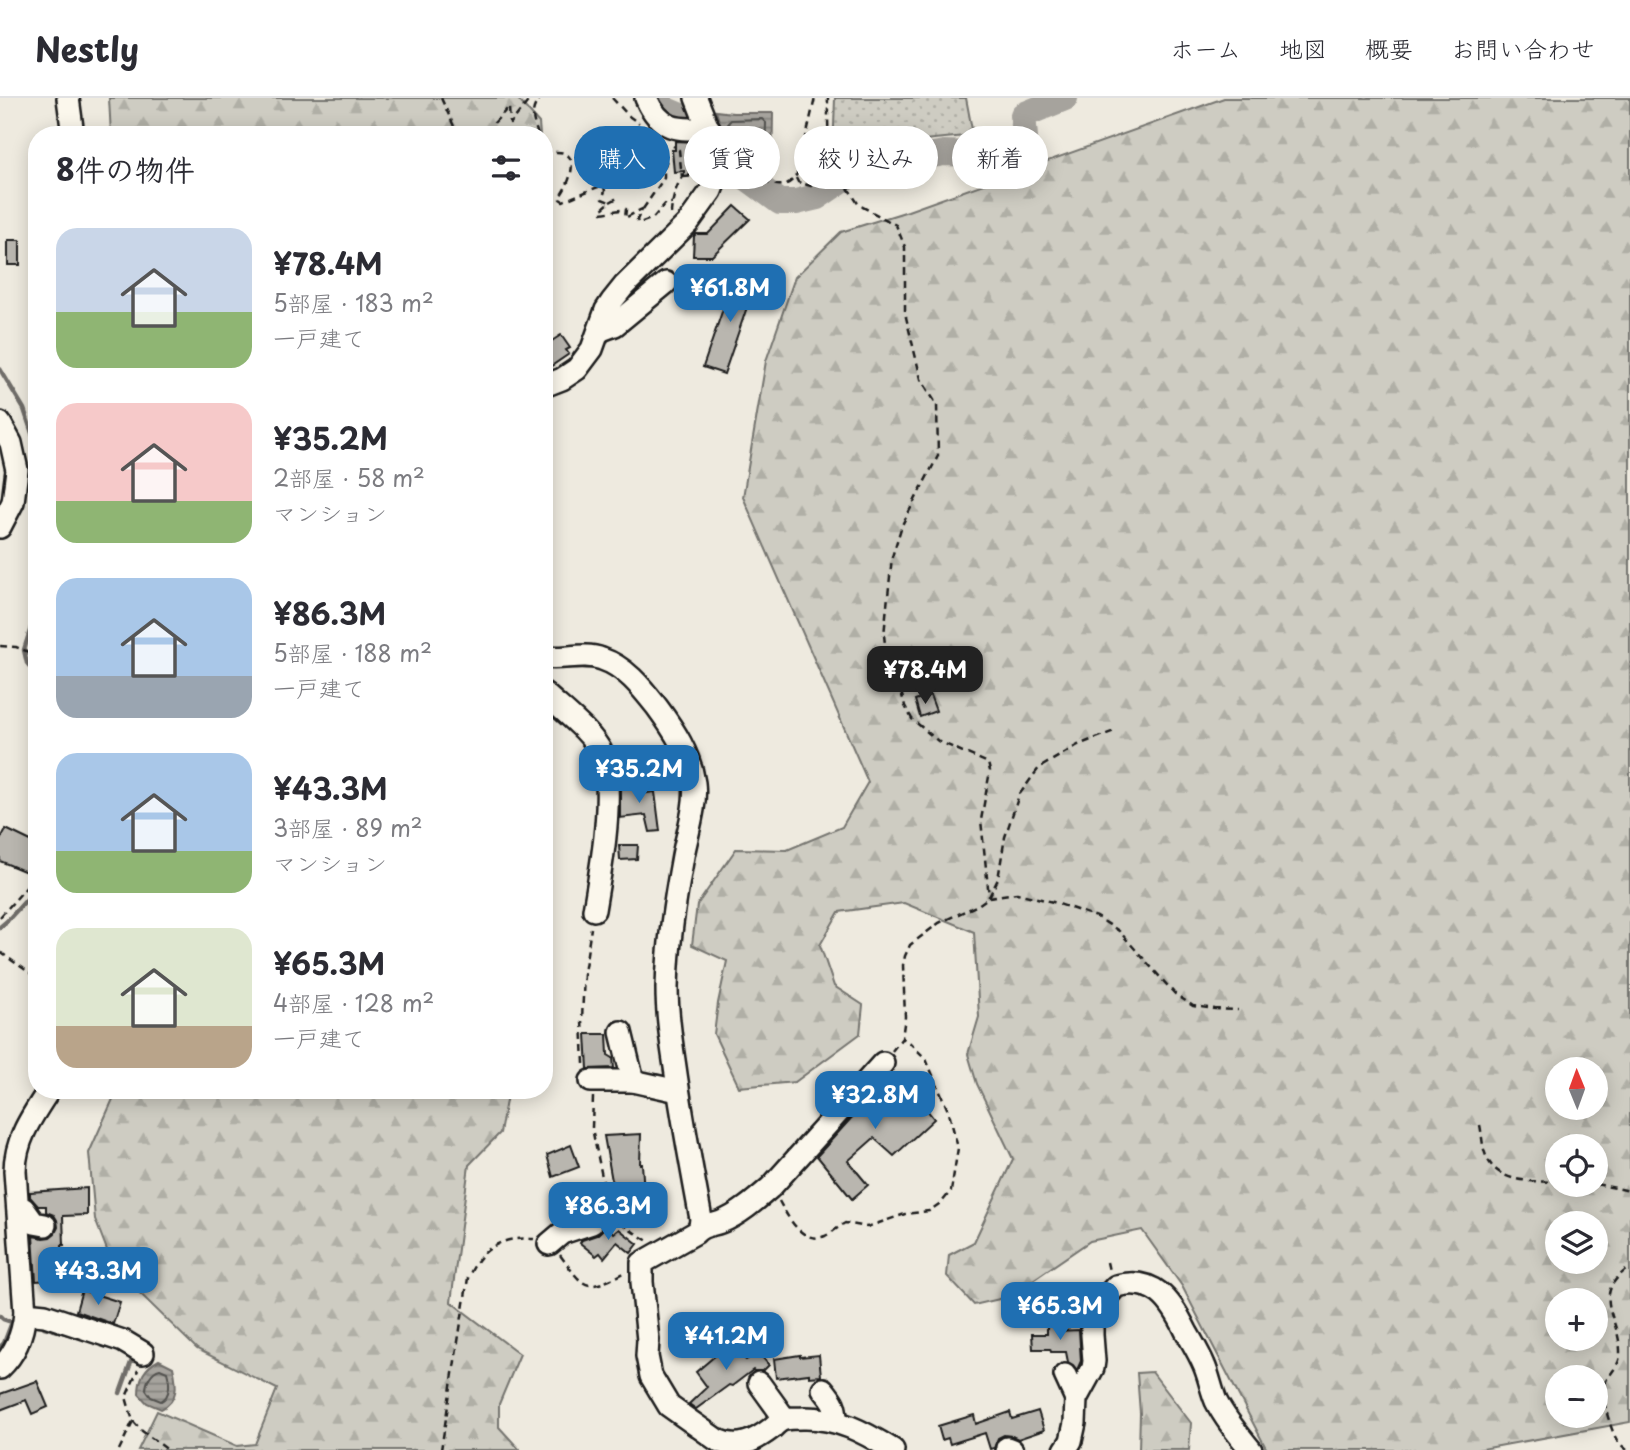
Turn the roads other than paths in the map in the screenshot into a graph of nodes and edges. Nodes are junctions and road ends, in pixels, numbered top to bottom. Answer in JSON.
{"nodes":[{"id":1,"x":68,"y":98,"type":"edge"},
{"id":2,"x":646,"y":98,"type":"edge"},
{"id":3,"x":698,"y":99,"type":"edge"},
{"id":4,"x":72,"y":126,"type":"edge"},
{"id":5,"x":708,"y":126,"type":"edge"},
{"id":6,"x":684,"y":130,"type":"edge"},
{"id":7,"x":712,"y":189,"type":"edge"},
{"id":8,"x":666,"y":283,"type":"dead end"},
{"id":9,"x":599,"y":331,"type":"junction"},
{"id":10,"x":553,"y":382,"type":"edge"},
{"id":11,"x":0,"y":423,"type":"edge"},
{"id":12,"x":0,"y":527,"type":"edge"},
{"id":13,"x":553,"y":659,"type":"edge"},
{"id":14,"x":553,"y":702,"type":"edge"},
{"id":15,"x":594,"y":910,"type":"dead end"},
{"id":16,"x":621,"y":1032,"type":"dead end"},
{"id":17,"x":883,"y":1063,"type":"dead end"},
{"id":18,"x":592,"y":1081,"type":"dead end"},
{"id":19,"x":634,"y":1081,"type":"junction"},
{"id":20,"x":678,"y":1091,"type":"junction"},
{"id":21,"x":43,"y":1099,"type":"edge"},
{"id":22,"x":18,"y":1209,"type":"junction"},
{"id":23,"x":592,"y":1223,"type":"dead end"},
{"id":24,"x":45,"y":1225,"type":"dead end"},
{"id":25,"x":700,"y":1227,"type":"junction"},
{"id":26,"x":549,"y":1244,"type":"road end"},
{"id":27,"x":25,"y":1312,"type":"junction"},
{"id":28,"x":144,"y":1353,"type":"road end"},
{"id":29,"x":0,"y":1367,"type":"edge"},
{"id":30,"x":1065,"y":1375,"type":"dead end"},
{"id":31,"x":759,"y":1383,"type":"dead end"},
{"id":32,"x":823,"y":1389,"type":"dead end"},
{"id":33,"x":1076,"y":1399,"type":"junction"},
{"id":34,"x":785,"y":1419,"type":"junction"},
{"id":35,"x":836,"y":1421,"type":"junction"},
{"id":36,"x":893,"y":1450,"type":"edge"},
{"id":37,"x":1065,"y":1450,"type":"edge"},
{"id":38,"x":1251,"y":1450,"type":"edge"}],
"edges":[{"from":1,"to":4,"type":"street"},
{"from":2,"to":6,"type":"street"},
{"from":3,"to":5,"type":"street"},
{"from":7,"to":9,"type":"street"},
{"from":8,"to":9,"type":"street"},
{"from":9,"to":10,"type":"street"},
{"from":11,"to":12,"type":"street"},
{"from":13,"to":20,"type":"street"},
{"from":14,"to":15,"type":"street"},
{"from":16,"to":19,"type":"street"},
{"from":17,"to":25,"type":"street"},
{"from":18,"to":19,"type":"street"},
{"from":19,"to":20,"type":"street"},
{"from":20,"to":25,"type":"street"},
{"from":21,"to":22,"type":"street"},
{"from":22,"to":24,"type":"street"},
{"from":22,"to":27,"type":"street"},
{"from":23,"to":26,"type":"street"},
{"from":25,"to":34,"type":"street"},
{"from":27,"to":28,"type":"street"},
{"from":27,"to":29,"type":"street"},
{"from":30,"to":33,"type":"street"},
{"from":31,"to":34,"type":"street"},
{"from":32,"to":35,"type":"street"},
{"from":33,"to":37,"type":"street"},
{"from":33,"to":38,"type":"street"},
{"from":34,"to":35,"type":"street"},
{"from":35,"to":36,"type":"street"}]}
